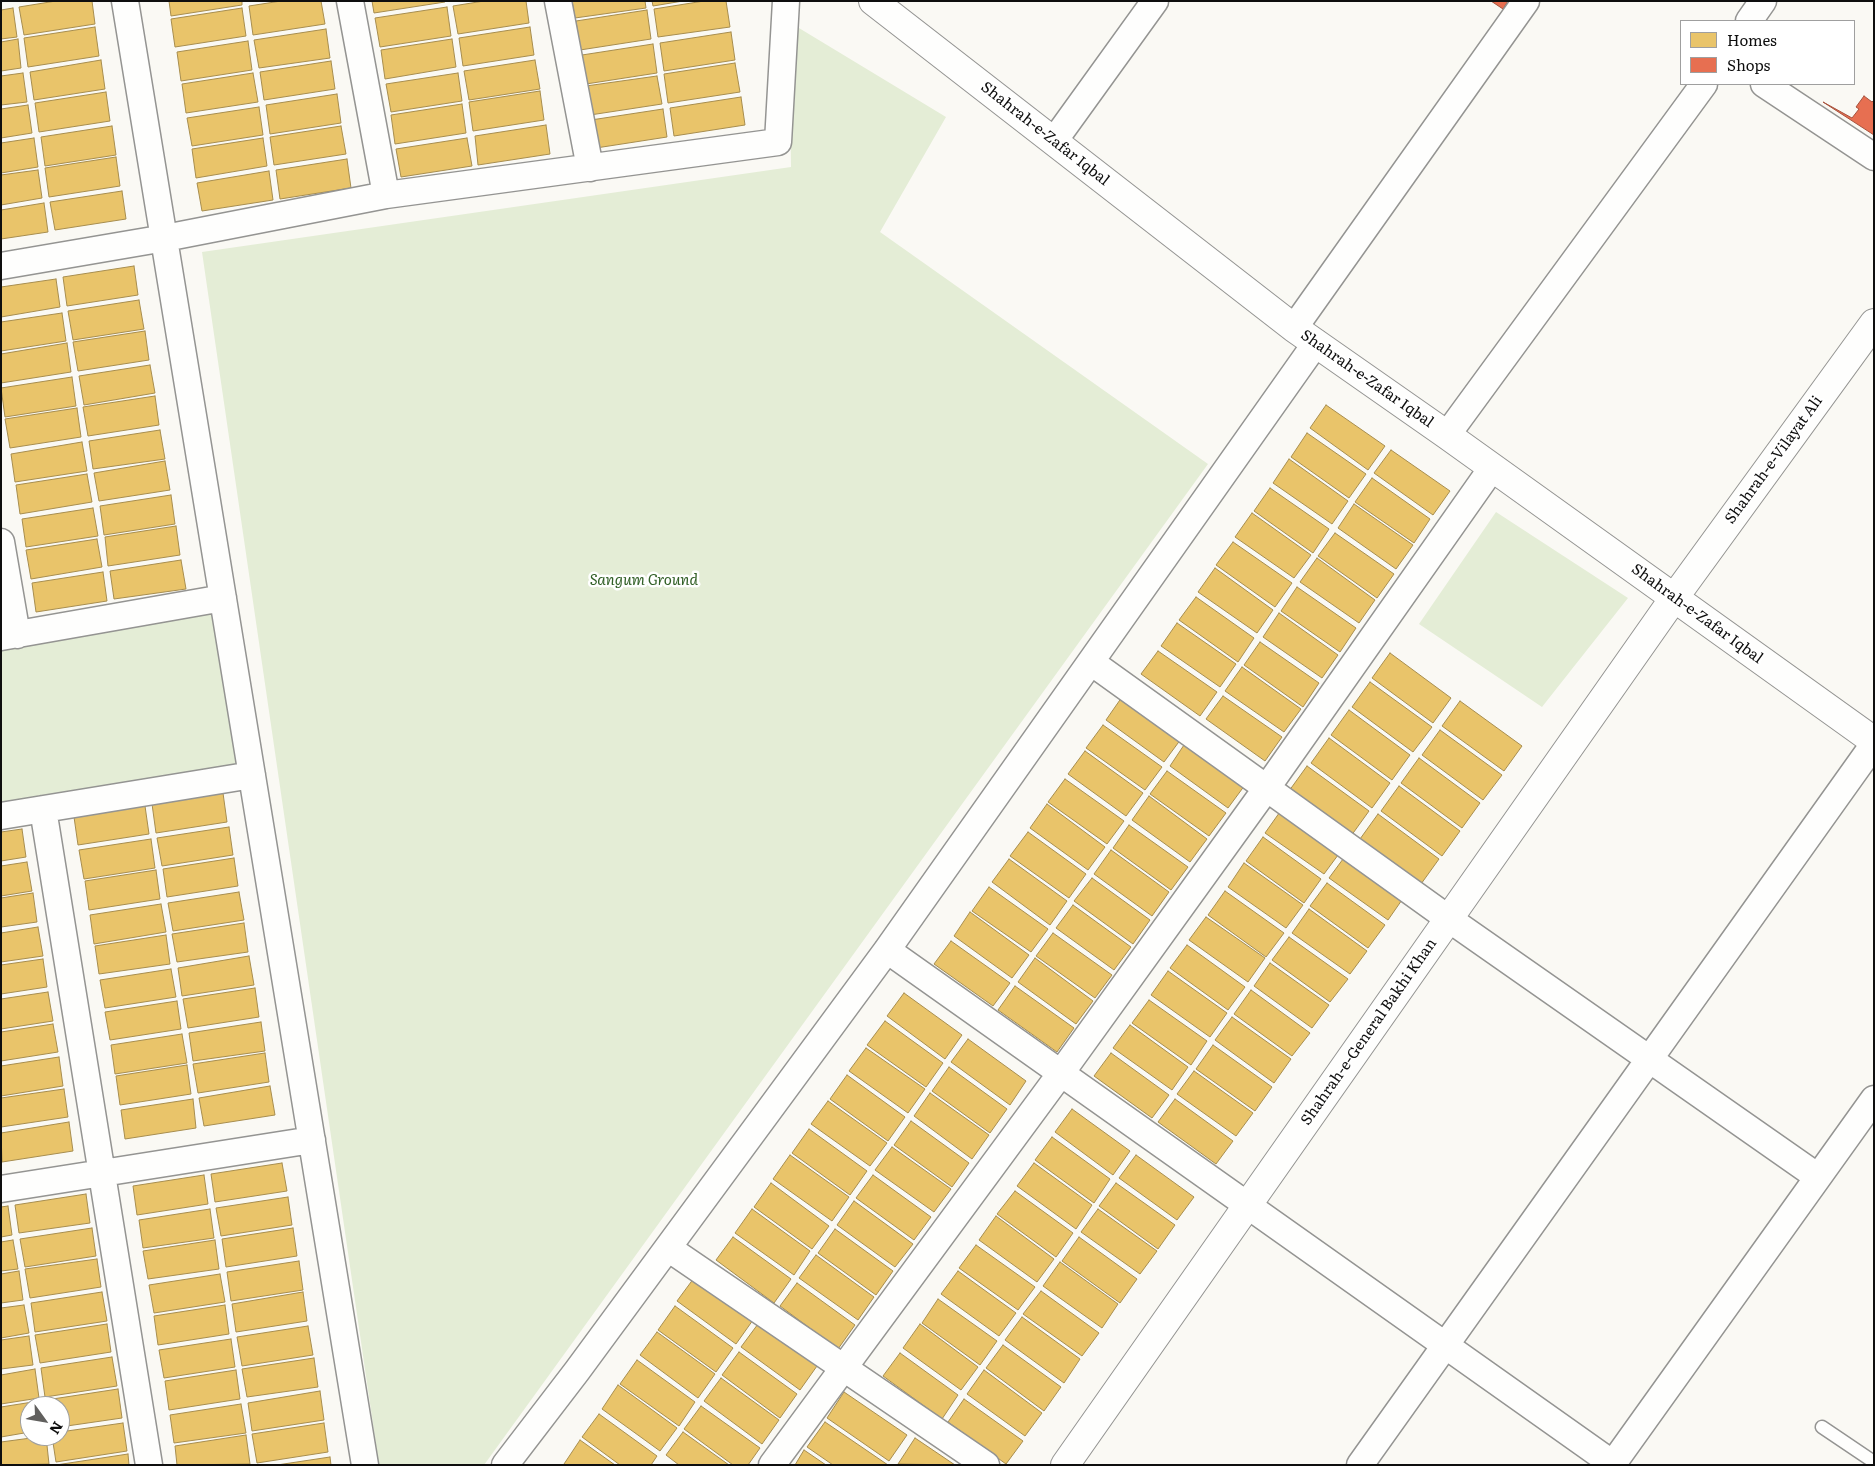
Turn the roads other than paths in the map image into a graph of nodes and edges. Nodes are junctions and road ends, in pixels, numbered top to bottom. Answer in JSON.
{"nodes":[{"id":1,"x":125,"y":1,"type":"edge"},
{"id":2,"x":350,"y":1,"type":"edge"},
{"id":3,"x":558,"y":1,"type":"edge"},
{"id":4,"x":786,"y":1,"type":"edge"},
{"id":5,"x":873,"y":1,"type":"edge"},
{"id":6,"x":1154,"y":1,"type":"edge"},
{"id":7,"x":1526,"y":1,"type":"edge"},
{"id":8,"x":1763,"y":1,"type":"edge"},
{"id":9,"x":1750,"y":20,"type":"edge"},
{"id":10,"x":1703,"y":85,"type":"edge"},
{"id":11,"x":1766,"y":85,"type":"edge"},
{"id":12,"x":1054,"y":141,"type":"junction"},
{"id":13,"x":1874,"y":157,"type":"edge"},
{"id":14,"x":590,"y":168,"type":"junction"},
{"id":15,"x":386,"y":195,"type":"junction"},
{"id":16,"x":165,"y":238,"type":"junction"},
{"id":17,"x":1,"y":266,"type":"edge"},
{"id":18,"x":1874,"y":322,"type":"edge"},
{"id":19,"x":1294,"y":328,"type":"junction"},
{"id":20,"x":1316,"y":344,"type":"junction"},
{"id":21,"x":1447,"y":435,"type":"junction"},
{"id":22,"x":1492,"y":468,"type":"junction"},
{"id":23,"x":1,"y":542,"type":"edge"},
{"id":24,"x":223,"y":598,"type":"junction"},
{"id":25,"x":1674,"y":598,"type":"junction"},
{"id":26,"x":9,"y":636,"type":"edge"},
{"id":27,"x":1091,"y":662,"type":"junction"},
{"id":28,"x":1874,"y":742,"type":"edge"},
{"id":29,"x":252,"y":775,"type":"junction"},
{"id":30,"x":1266,"y":789,"type":"junction"},
{"id":31,"x":43,"y":809,"type":"junction"},
{"id":32,"x":1,"y":816,"type":"edge"},
{"id":33,"x":1449,"y":919,"type":"junction"},
{"id":34,"x":887,"y":950,"type":"junction"},
{"id":35,"x":1650,"y":1058,"type":"junction"},
{"id":36,"x":1061,"y":1073,"type":"junction"},
{"id":37,"x":1874,"y":1099,"type":"edge"},
{"id":38,"x":312,"y":1140,"type":"junction"},
{"id":39,"x":102,"y":1173,"type":"junction"},
{"id":40,"x":1818,"y":1177,"type":"junction"},
{"id":41,"x":1,"y":1189,"type":"edge"},
{"id":42,"x":1248,"y":1205,"type":"junction"},
{"id":43,"x":668,"y":1248,"type":"junction"},
{"id":44,"x":1446,"y":1345,"type":"junction"},
{"id":45,"x":843,"y":1367,"type":"junction"},
{"id":46,"x":1822,"y":1427,"type":"dead end"},
{"id":47,"x":1874,"y":1462,"type":"edge"},
{"id":48,"x":1613,"y":1464,"type":"edge"},
{"id":49,"x":149,"y":1465,"type":"edge"},
{"id":50,"x":364,"y":1465,"type":"edge"},
{"id":51,"x":505,"y":1465,"type":"edge"},
{"id":52,"x":772,"y":1465,"type":"edge"},
{"id":53,"x":986,"y":1465,"type":"edge"},
{"id":54,"x":1065,"y":1465,"type":"edge"},
{"id":55,"x":1360,"y":1465,"type":"edge"}],
"edges":[{"from":1,"to":16,"type":"street"},
{"from":2,"to":15,"type":"street"},
{"from":3,"to":14,"type":"street"},
{"from":4,"to":14,"type":"street"},
{"from":5,"to":12,"type":"street","name":"Shahrah-e-Zafar Iqbal"},
{"from":6,"to":12,"type":"street"},
{"from":7,"to":19,"type":"street"},
{"from":8,"to":9,"type":"street"},
{"from":10,"to":21,"type":"street"},
{"from":11,"to":13,"type":"street"},
{"from":12,"to":19,"type":"street","name":"Shahrah-e-Zafar Iqbal"},
{"from":14,"to":15,"type":"street"},
{"from":15,"to":16,"type":"street"},
{"from":16,"to":17,"type":"street"},
{"from":16,"to":24,"type":"street"},
{"from":18,"to":25,"type":"street","name":"Shahrah-e-Vilayat Ali"},
{"from":19,"to":20,"type":"street","name":"Shahrah-e-Zafar Iqbal"},
{"from":20,"to":21,"type":"street","name":"Shahrah-e-Zafar Iqbal"},
{"from":20,"to":27,"type":"street"},
{"from":21,"to":22,"type":"street","name":"Shahrah-e-Zafar Iqbal"},
{"from":22,"to":25,"type":"street","name":"Shahrah-e-Zafar Iqbal"},
{"from":22,"to":30,"type":"street"},
{"from":23,"to":26,"type":"street"},
{"from":24,"to":26,"type":"street"},
{"from":24,"to":29,"type":"street"},
{"from":25,"to":28,"type":"street","name":"Shahrah-e-Zafar Iqbal"},
{"from":25,"to":33,"type":"street","name":"Shahrah-e-General Bakhi Khan"},
{"from":27,"to":30,"type":"street"},
{"from":27,"to":34,"type":"street"},
{"from":28,"to":35,"type":"street"},
{"from":29,"to":31,"type":"street"},
{"from":29,"to":38,"type":"street"},
{"from":30,"to":33,"type":"street"},
{"from":30,"to":36,"type":"street"},
{"from":31,"to":32,"type":"street"},
{"from":31,"to":39,"type":"street"},
{"from":33,"to":35,"type":"street"},
{"from":33,"to":42,"type":"street","name":"Shahrah-e-General Bakhi Khan"},
{"from":34,"to":36,"type":"street"},
{"from":34,"to":43,"type":"street"},
{"from":35,"to":40,"type":"street"},
{"from":35,"to":44,"type":"street"},
{"from":36,"to":42,"type":"street"},
{"from":36,"to":45,"type":"street"},
{"from":37,"to":40,"type":"street"},
{"from":38,"to":39,"type":"street"},
{"from":38,"to":50,"type":"street"},
{"from":39,"to":41,"type":"street"},
{"from":39,"to":49,"type":"street"},
{"from":40,"to":48,"type":"street"},
{"from":42,"to":44,"type":"street"},
{"from":42,"to":54,"type":"street","name":"Shahrah-e-General Bakhi Khan"},
{"from":43,"to":45,"type":"street"},
{"from":43,"to":51,"type":"street"},
{"from":44,"to":48,"type":"street"},
{"from":44,"to":55,"type":"street"},
{"from":45,"to":52,"type":"street"},
{"from":45,"to":53,"type":"street"},
{"from":46,"to":47,"type":"lane"}]}
